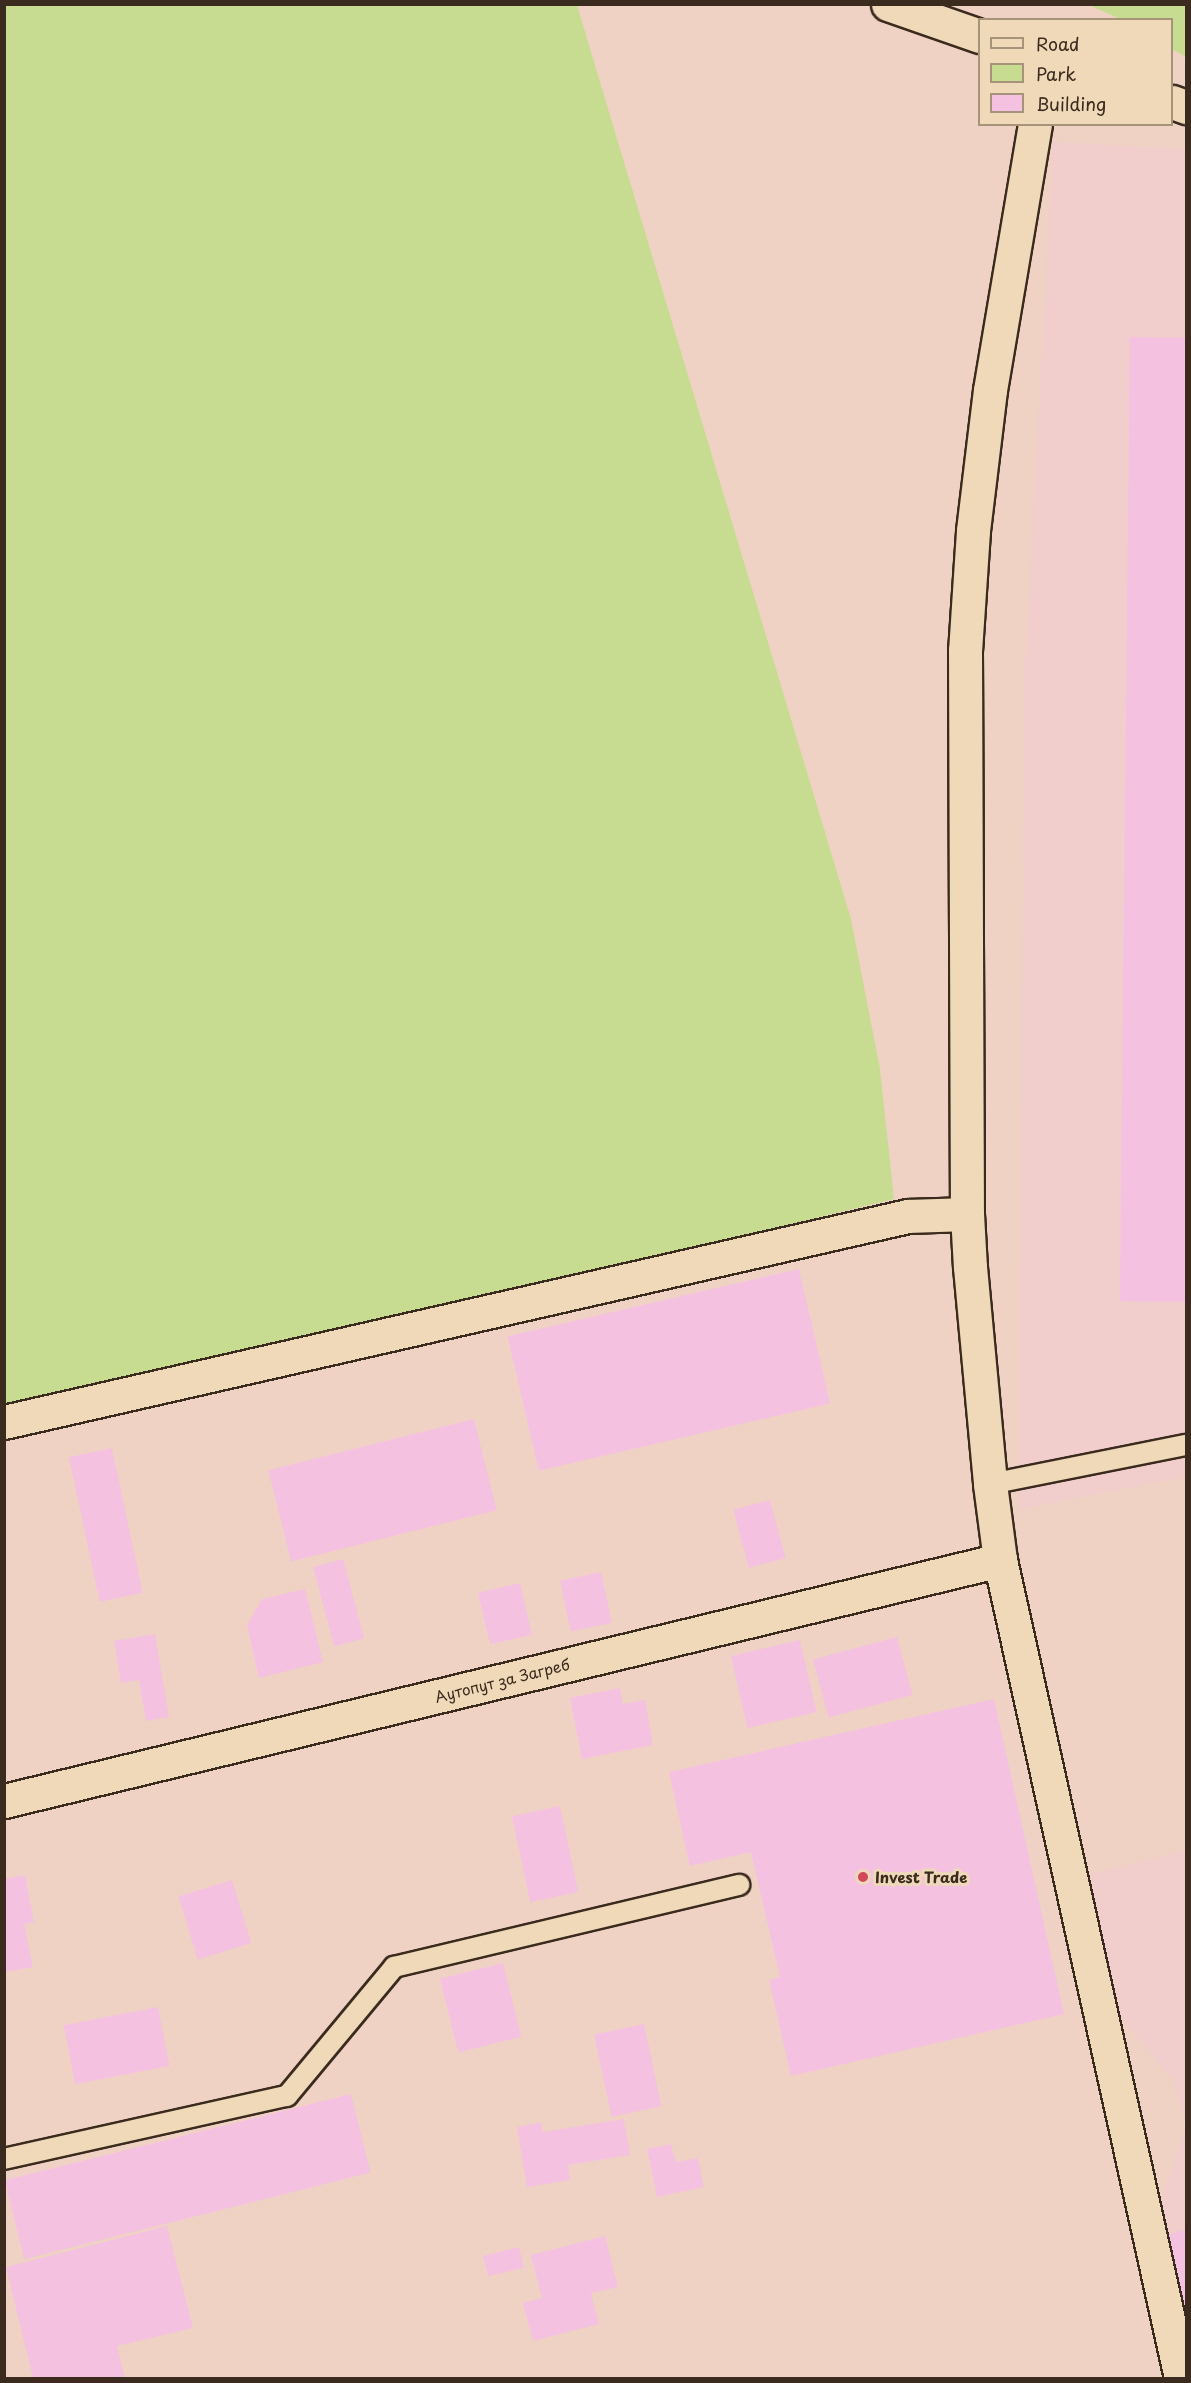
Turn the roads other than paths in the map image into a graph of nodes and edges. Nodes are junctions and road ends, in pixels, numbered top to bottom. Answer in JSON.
{"nodes":[{"id":1,"x":888,"y":4,"type":"edge"},
{"id":2,"x":978,"y":35,"type":"edge"},
{"id":3,"x":1035,"y":126,"type":"edge"},
{"id":4,"x":967,"y":1214,"type":"junction"},
{"id":5,"x":4,"y":1422,"type":"edge"},
{"id":6,"x":1186,"y":1445,"type":"edge"},
{"id":7,"x":990,"y":1484,"type":"junction"},
{"id":8,"x":1000,"y":1560,"type":"junction"},
{"id":9,"x":4,"y":1801,"type":"edge"},
{"id":10,"x":739,"y":1885,"type":"dead end"},
{"id":11,"x":4,"y":2159,"type":"edge"},
{"id":12,"x":1181,"y":2379,"type":"edge"}],
"edges":[{"from":1,"to":2,"type":"street"},
{"from":3,"to":4,"type":"street"},
{"from":4,"to":5,"type":"street"},
{"from":4,"to":7,"type":"street"},
{"from":6,"to":7,"type":"lane"},
{"from":7,"to":8,"type":"street"},
{"from":8,"to":9,"type":"street","name":"Аутопут за Загреб"},
{"from":8,"to":12,"type":"street"},
{"from":10,"to":11,"type":"lane"}]}
